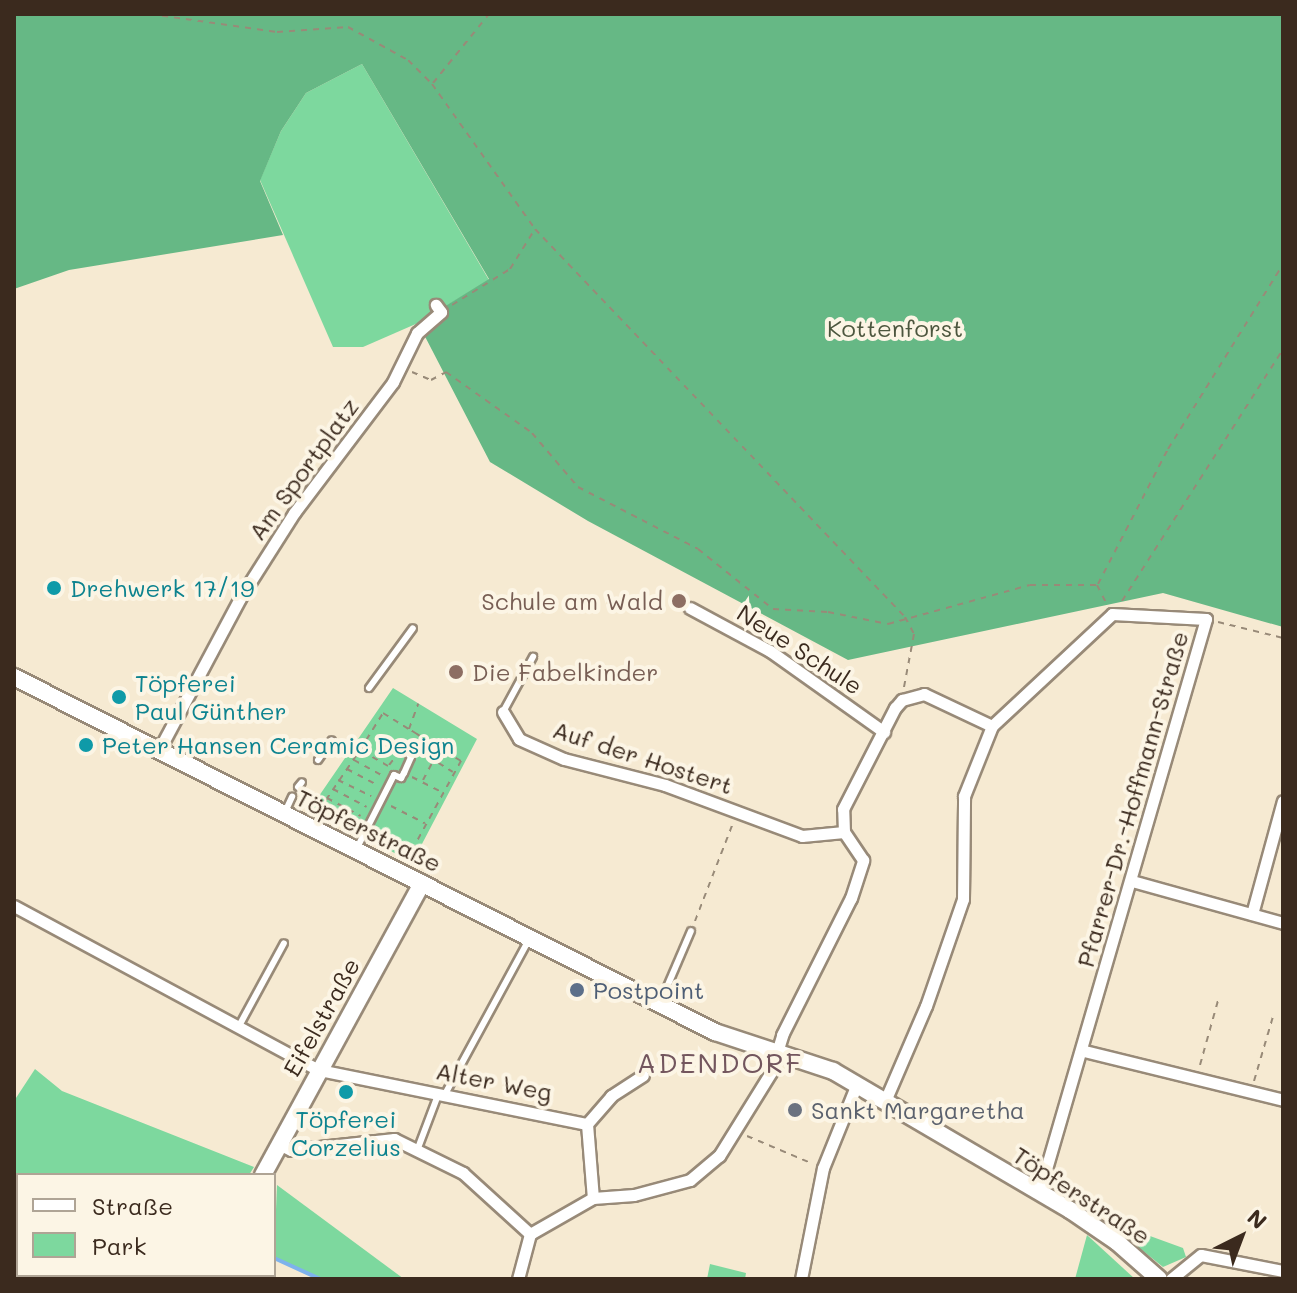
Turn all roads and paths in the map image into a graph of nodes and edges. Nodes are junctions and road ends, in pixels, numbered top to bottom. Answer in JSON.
{"nodes":[{"id":1,"x":150,"y":14,"type":"edge"},
{"id":2,"x":489,"y":14,"type":"edge"},
{"id":3,"x":432,"y":84,"type":"junction"},
{"id":4,"x":535,"y":229,"type":"junction"},
{"id":5,"x":1283,"y":264,"type":"edge"},
{"id":6,"x":438,"y":308,"type":"joint"},
{"id":7,"x":1283,"y":349,"type":"edge"},
{"id":8,"x":402,"y":366,"type":"junction"},
{"id":9,"x":1097,"y":585,"type":"junction"},
{"id":10,"x":690,"y":608,"type":"dead end"},
{"id":11,"x":1112,"y":614,"type":"junction"},
{"id":12,"x":905,"y":617,"type":"junction"},
{"id":13,"x":1206,"y":619,"type":"junction"},
{"id":14,"x":413,"y":628,"type":"dead end"},
{"id":15,"x":1283,"y":638,"type":"edge"},
{"id":16,"x":533,"y":657,"type":"dead end"},
{"id":17,"x":14,"y":677,"type":"edge"},
{"id":18,"x":369,"y":688,"type":"dead end"},
{"id":19,"x":902,"y":700,"type":"junction"},
{"id":20,"x":418,"y":704,"type":"dead end"},
{"id":21,"x":503,"y":712,"type":"joint"},
{"id":22,"x":992,"y":726,"type":"junction"},
{"id":23,"x":409,"y":729,"type":"junction"},
{"id":24,"x":884,"y":732,"type":"junction"},
{"id":25,"x":417,"y":734,"type":"junction"},
{"id":26,"x":332,"y":740,"type":"dead end"},
{"id":27,"x":408,"y":749,"type":"junction"},
{"id":28,"x":159,"y":750,"type":"junction"},
{"id":29,"x":360,"y":750,"type":"junction"},
{"id":30,"x":353,"y":759,"type":"junction"},
{"id":31,"x":318,"y":760,"type":"dead end"},
{"id":32,"x":433,"y":760,"type":"junction"},
{"id":33,"x":388,"y":766,"type":"junction"},
{"id":34,"x":346,"y":769,"type":"junction"},
{"id":35,"x":454,"y":772,"type":"junction"},
{"id":36,"x":404,"y":773,"type":"junction"},
{"id":37,"x":422,"y":782,"type":"junction"},
{"id":38,"x":381,"y":787,"type":"dead end"},
{"id":39,"x":332,"y":789,"type":"junction"},
{"id":40,"x":442,"y":792,"type":"junction"},
{"id":41,"x":292,"y":797,"type":"dead end"},
{"id":42,"x":326,"y":798,"type":"junction"},
{"id":43,"x":1283,"y":801,"type":"edge"},
{"id":44,"x":738,"y":810,"type":"junction"},
{"id":45,"x":376,"y":811,"type":"junction"},
{"id":46,"x":284,"y":814,"type":"junction"},
{"id":47,"x":371,"y":821,"type":"junction"},
{"id":48,"x":360,"y":832,"type":"dead end"},
{"id":49,"x":844,"y":832,"type":"junction"},
{"id":50,"x":371,"y":837,"type":"dead end"},
{"id":51,"x":355,"y":851,"type":"junction"},
{"id":52,"x":1132,"y":881,"type":"junction"},
{"id":53,"x":422,"y":883,"type":"junction"},
{"id":54,"x":14,"y":906,"type":"edge"},
{"id":55,"x":1252,"y":914,"type":"junction"},
{"id":56,"x":1283,"y":923,"type":"edge"},
{"id":57,"x":691,"y":931,"type":"joint"},
{"id":58,"x":530,"y":938,"type":"junction"},
{"id":59,"x":284,"y":943,"type":"dead end"},
{"id":60,"x":1219,"y":997,"type":"dead end"},
{"id":61,"x":660,"y":1004,"type":"junction"},
{"id":62,"x":1274,"y":1013,"type":"dead end"},
{"id":63,"x":239,"y":1026,"type":"junction"},
{"id":64,"x":770,"y":1048,"type":"junction"},
{"id":65,"x":1084,"y":1051,"type":"junction"},
{"id":66,"x":319,"y":1070,"type":"junction"},
{"id":67,"x":643,"y":1075,"type":"dead end"},
{"id":68,"x":1195,"y":1080,"type":"junction"},
{"id":69,"x":857,"y":1084,"type":"junction"},
{"id":70,"x":441,"y":1095,"type":"junction"},
{"id":71,"x":1251,"y":1096,"type":"junction"},
{"id":72,"x":1283,"y":1100,"type":"edge"},
{"id":73,"x":885,"y":1101,"type":"junction"},
{"id":74,"x":587,"y":1124,"type":"junction"},
{"id":75,"x":749,"y":1138,"type":"dead end"},
{"id":76,"x":279,"y":1144,"type":"junction"},
{"id":77,"x":418,"y":1148,"type":"junction"},
{"id":78,"x":823,"y":1168,"type":"junction"},
{"id":79,"x":264,"y":1173,"type":"edge"},
{"id":80,"x":1039,"y":1193,"type":"junction"},
{"id":81,"x":593,"y":1198,"type":"junction"},
{"id":82,"x":530,"y":1234,"type":"junction"},
{"id":83,"x":1283,"y":1271,"type":"edge"},
{"id":84,"x":518,"y":1279,"type":"edge"},
{"id":85,"x":801,"y":1279,"type":"edge"},
{"id":86,"x":1159,"y":1279,"type":"edge"},
{"id":87,"x":1171,"y":1279,"type":"edge"}],
"edges":[{"from":1,"to":3,"type":"path"},
{"from":2,"to":3,"type":"path"},
{"from":3,"to":4,"type":"path"},
{"from":4,"to":6,"type":"path"},
{"from":4,"to":12,"type":"path"},
{"from":5,"to":9,"type":"path"},
{"from":6,"to":8,"type":"street","name":"Am Sportplatz"},
{"from":7,"to":11,"type":"path"},
{"from":8,"to":12,"type":"path"},
{"from":8,"to":28,"type":"street","name":"Am Sportplatz"},
{"from":9,"to":11,"type":"path"},
{"from":9,"to":12,"type":"path"},
{"from":10,"to":24,"type":"street","name":"Neue Schule"},
{"from":11,"to":13,"type":"street","name":"Pfarrer-Dr.-Hoffmann-Straße"},
{"from":11,"to":22,"type":"street"},
{"from":12,"to":19,"type":"path"},
{"from":13,"to":15,"type":"path"},
{"from":13,"to":52,"type":"street","name":"Pfarrer-Dr.-Hoffmann-Straße"},
{"from":14,"to":18,"type":"lane"},
{"from":16,"to":21,"type":"lane","name":"Auf der Hostert"},
{"from":17,"to":28,"type":"main road","name":"Töpferstraße"},
{"from":19,"to":22,"type":"street"},
{"from":19,"to":24,"type":"street"},
{"from":20,"to":23,"type":"path"},
{"from":21,"to":44,"type":"street","name":"Auf der Hostert"},
{"from":22,"to":73,"type":"street"},
{"from":23,"to":25,"type":"path"},
{"from":23,"to":29,"type":"path"},
{"from":24,"to":49,"type":"street"},
{"from":25,"to":27,"type":"path"},
{"from":25,"to":35,"type":"path"},
{"from":26,"to":31,"type":"lane"},
{"from":27,"to":32,"type":"path"},
{"from":27,"to":33,"type":"path"},
{"from":27,"to":36,"type":"lane"},
{"from":28,"to":46,"type":"main road","name":"Töpferstraße"},
{"from":29,"to":30,"type":"path"},
{"from":29,"to":33,"type":"path"},
{"from":30,"to":33,"type":"path"},
{"from":30,"to":34,"type":"path"},
{"from":32,"to":35,"type":"path"},
{"from":32,"to":37,"type":"path"},
{"from":34,"to":38,"type":"path"},
{"from":34,"to":39,"type":"path"},
{"from":35,"to":40,"type":"path"},
{"from":36,"to":37,"type":"path"},
{"from":36,"to":45,"type":"lane"},
{"from":37,"to":40,"type":"path"},
{"from":39,"to":42,"type":"path"},
{"from":39,"to":45,"type":"path"},
{"from":40,"to":50,"type":"path"},
{"from":41,"to":46,"type":"lane"},
{"from":42,"to":47,"type":"path"},
{"from":42,"to":48,"type":"path"},
{"from":43,"to":55,"type":"street"},
{"from":44,"to":49,"type":"street","name":"Auf der Hostert"},
{"from":44,"to":57,"type":"path"},
{"from":45,"to":47,"type":"lane"},
{"from":46,"to":51,"type":"main road","name":"Töpferstraße"},
{"from":47,"to":51,"type":"lane"},
{"from":49,"to":64,"type":"street"},
{"from":51,"to":53,"type":"main road","name":"Töpferstraße"},
{"from":52,"to":55,"type":"street"},
{"from":52,"to":65,"type":"street","name":"Pfarrer-Dr.-Hoffmann-Straße"},
{"from":53,"to":58,"type":"main road","name":"Töpferstraße"},
{"from":53,"to":66,"type":"main road","name":"Eifelstraße"},
{"from":54,"to":63,"type":"street","name":"Alter Weg"},
{"from":55,"to":56,"type":"street"},
{"from":57,"to":61,"type":"lane"},
{"from":58,"to":61,"type":"main road","name":"Töpferstraße"},
{"from":58,"to":70,"type":"lane"},
{"from":59,"to":63,"type":"lane"},
{"from":60,"to":68,"type":"path"},
{"from":61,"to":64,"type":"main road","name":"Töpferstraße"},
{"from":62,"to":71,"type":"path"},
{"from":63,"to":66,"type":"street","name":"Alter Weg"},
{"from":64,"to":69,"type":"main road","name":"Töpferstraße"},
{"from":64,"to":81,"type":"street"},
{"from":65,"to":68,"type":"street"},
{"from":65,"to":80,"type":"street","name":"Pfarrer-Dr.-Hoffmann-Straße"},
{"from":66,"to":70,"type":"street","name":"Alter Weg"},
{"from":66,"to":76,"type":"main road","name":"Eifelstraße"},
{"from":67,"to":74,"type":"street"},
{"from":68,"to":71,"type":"street"},
{"from":69,"to":73,"type":"main road","name":"Töpferstraße"},
{"from":69,"to":78,"type":"street"},
{"from":70,"to":74,"type":"street","name":"Alter Weg"},
{"from":70,"to":77,"type":"lane"},
{"from":71,"to":72,"type":"street"},
{"from":73,"to":80,"type":"main road","name":"Töpferstraße"},
{"from":74,"to":81,"type":"street"},
{"from":75,"to":78,"type":"path"},
{"from":76,"to":77,"type":"street"},
{"from":76,"to":79,"type":"main road","name":"Eifelstraße"},
{"from":77,"to":82,"type":"street"},
{"from":78,"to":85,"type":"street"},
{"from":80,"to":86,"type":"main road","name":"Töpferstraße"},
{"from":81,"to":82,"type":"street"},
{"from":82,"to":84,"type":"street"},
{"from":83,"to":87,"type":"street"}]}
